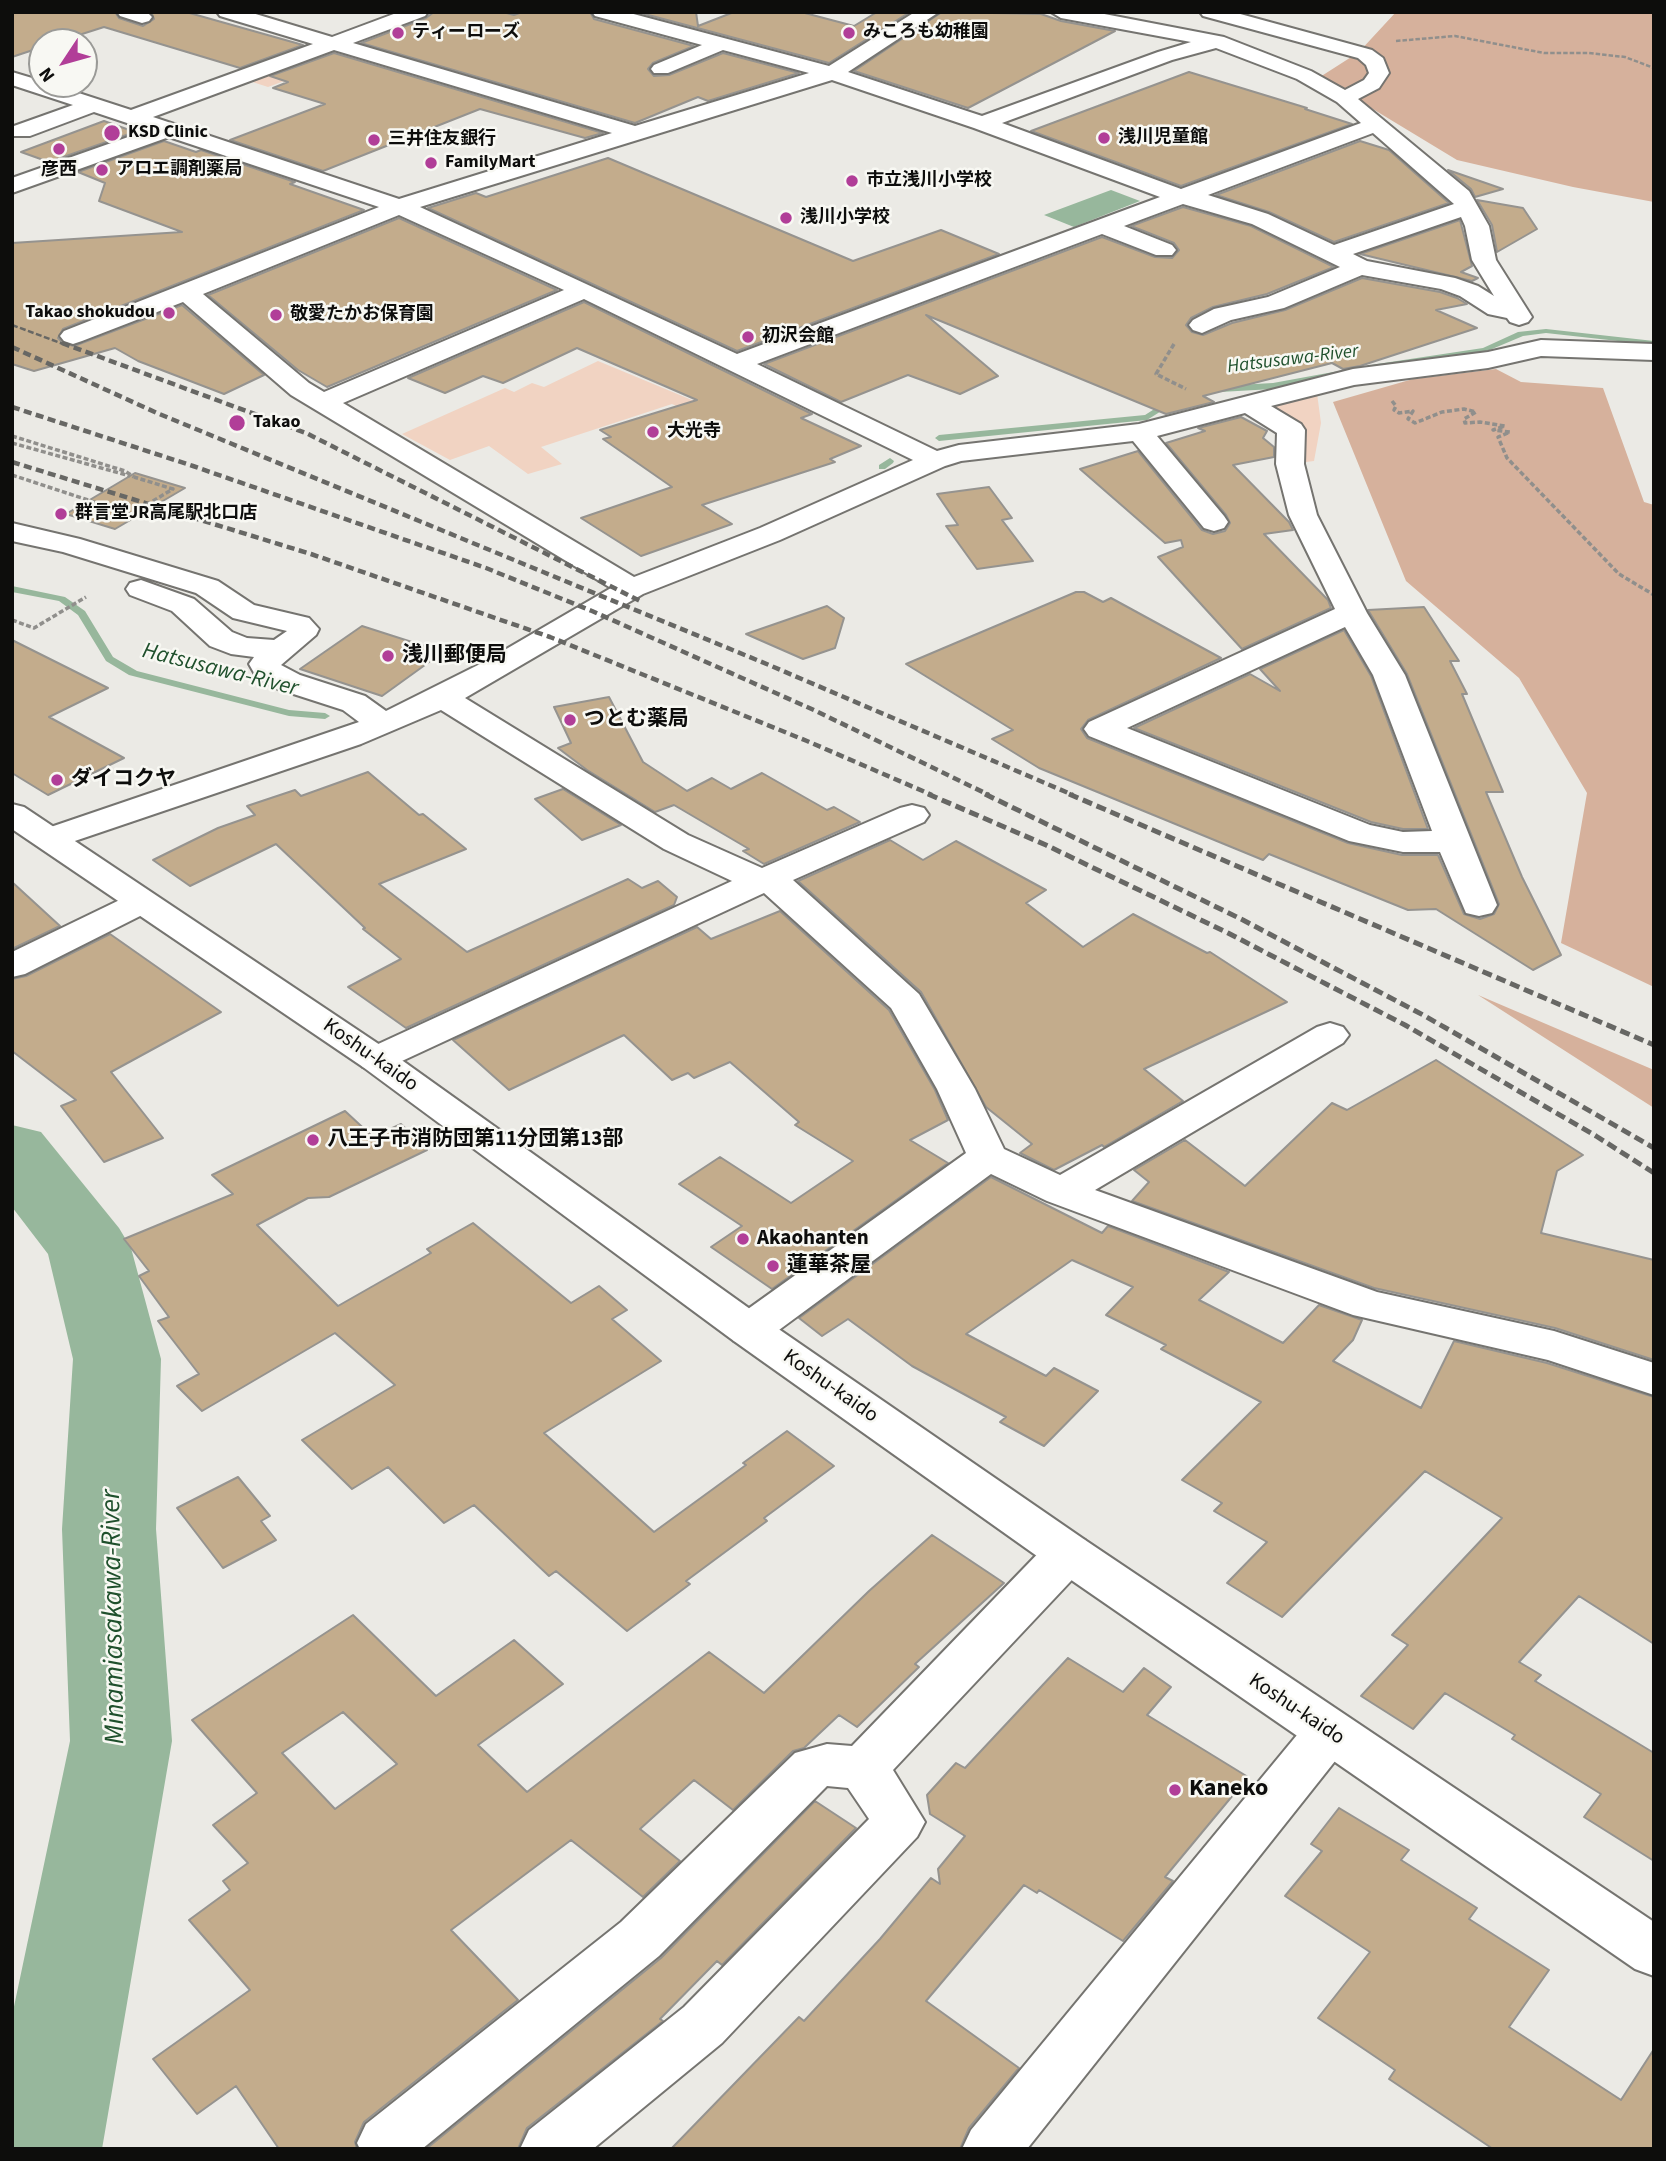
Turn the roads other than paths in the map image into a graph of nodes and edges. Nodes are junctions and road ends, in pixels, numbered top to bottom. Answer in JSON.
{"nodes":[{"id":1,"x":227,"y":12,"type":"edge"},
{"id":2,"x":418,"y":12,"type":"edge"},
{"id":3,"x":602,"y":12,"type":"edge"},
{"id":4,"x":673,"y":12,"type":"edge"},
{"id":5,"x":929,"y":12,"type":"edge"},
{"id":6,"x":1061,"y":12,"type":"edge"},
{"id":7,"x":1117,"y":12,"type":"edge"},
{"id":8,"x":1131,"y":12,"type":"edge"},
{"id":9,"x":1210,"y":12,"type":"edge"},
{"id":10,"x":645,"y":24,"type":"junction"},
{"id":11,"x":1217,"y":41,"type":"junction"},
{"id":12,"x":333,"y":44,"type":"junction"},
{"id":13,"x":721,"y":44,"type":"junction"},
{"id":14,"x":416,"y":47,"type":"dead end"},
{"id":15,"x":384,"y":59,"type":"junction"},
{"id":16,"x":661,"y":69,"type":"dead end"},
{"id":17,"x":832,"y":73,"type":"junction"},
{"id":18,"x":13,"y":79,"type":"edge"},
{"id":19,"x":1344,"y":98,"type":"junction"},
{"id":20,"x":93,"y":106,"type":"junction"},
{"id":21,"x":131,"y":118,"type":"junction"},
{"id":22,"x":982,"y":123,"type":"junction"},
{"id":23,"x":1376,"y":125,"type":"junction"},
{"id":24,"x":169,"y":130,"type":"junction"},
{"id":25,"x":15,"y":132,"type":"edge"},
{"id":26,"x":634,"y":133,"type":"junction"},
{"id":27,"x":12,"y":187,"type":"edge"},
{"id":28,"x":1181,"y":197,"type":"junction"},
{"id":29,"x":399,"y":206,"type":"junction"},
{"id":30,"x":1467,"y":207,"type":"junction"},
{"id":31,"x":1102,"y":226,"type":"junction"},
{"id":32,"x":1164,"y":250,"type":"dead end"},
{"id":33,"x":1334,"y":253,"type":"junction"},
{"id":34,"x":1360,"y":267,"type":"junction"},
{"id":35,"x":583,"y":290,"type":"junction"},
{"id":36,"x":186,"y":292,"type":"junction"},
{"id":37,"x":1519,"y":317,"type":"junction"},
{"id":38,"x":1202,"y":325,"type":"road end"},
{"id":39,"x":73,"y":336,"type":"dead end"},
{"id":40,"x":1542,"y":346,"type":"junction"},
{"id":41,"x":1654,"y":352,"type":"edge"},
{"id":42,"x":736,"y":363,"type":"junction"},
{"id":43,"x":323,"y":402,"type":"junction"},
{"id":44,"x":1251,"y":405,"type":"junction"},
{"id":45,"x":1140,"y":432,"type":"junction"},
{"id":46,"x":935,"y":460,"type":"junction"},
{"id":47,"x":1214,"y":522,"type":"dead end"},
{"id":48,"x":12,"y":532,"type":"edge"},
{"id":49,"x":12,"y":550,"type":"edge"},
{"id":50,"x":632,"y":588,"type":"junction"},
{"id":51,"x":1352,"y":613,"type":"junction"},
{"id":52,"x":280,"y":650,"type":"junction"},
{"id":53,"x":443,"y":698,"type":"junction"},
{"id":54,"x":383,"y":724,"type":"junction"},
{"id":55,"x":12,"y":814,"type":"edge"},
{"id":56,"x":912,"y":815,"type":"dead end"},
{"id":57,"x":51,"y":838,"type":"junction"},
{"id":58,"x":1453,"y":841,"type":"junction"},
{"id":59,"x":764,"y":880,"type":"junction"},
{"id":60,"x":142,"y":902,"type":"junction"},
{"id":61,"x":1479,"y":905,"type":"dead end"},
{"id":62,"x":12,"y":966,"type":"edge"},
{"id":63,"x":1330,"y":1035,"type":"dead end"},
{"id":64,"x":376,"y":1059,"type":"junction"},
{"id":65,"x":988,"y":1157,"type":"junction"},
{"id":66,"x":1061,"y":1192,"type":"junction"},
{"id":67,"x":749,"y":1330,"type":"junction"},
{"id":68,"x":1654,"y":1379,"type":"edge"},
{"id":69,"x":1068,"y":1553,"type":"junction"},
{"id":70,"x":1329,"y":1732,"type":"junction"},
{"id":71,"x":863,"y":1768,"type":"junction"},
{"id":72,"x":1654,"y":1952,"type":"edge"},
{"id":73,"x":386,"y":2143,"type":"dead end"},
{"id":74,"x":549,"y":2149,"type":"edge"},
{"id":75,"x":991,"y":2149,"type":"edge"}],
"edges":[{"from":1,"to":12,"type":"main road"},
{"from":2,"to":12,"type":"main road"},
{"from":3,"to":10,"type":"main road"},
{"from":4,"to":10,"type":"main road"},
{"from":5,"to":17,"type":"main road"},
{"from":6,"to":11,"type":"main road"},
{"from":7,"to":8,"type":"main road"},
{"from":9,"to":19,"type":"main road"},
{"from":10,"to":13,"type":"main road"},
{"from":11,"to":19,"type":"main road"},
{"from":11,"to":22,"type":"main road"},
{"from":12,"to":15,"type":"main road"},
{"from":12,"to":21,"type":"main road"},
{"from":13,"to":16,"type":"main road"},
{"from":13,"to":17,"type":"main road"},
{"from":14,"to":15,"type":"main road"},
{"from":15,"to":26,"type":"main road"},
{"from":17,"to":22,"type":"main road"},
{"from":17,"to":26,"type":"main road"},
{"from":18,"to":20,"type":"main road"},
{"from":19,"to":23,"type":"main road"},
{"from":20,"to":21,"type":"main road"},
{"from":20,"to":25,"type":"main road"},
{"from":21,"to":24,"type":"main road"},
{"from":22,"to":28,"type":"main road"},
{"from":23,"to":28,"type":"main road"},
{"from":23,"to":30,"type":"main road"},
{"from":24,"to":27,"type":"main road"},
{"from":24,"to":29,"type":"main road"},
{"from":26,"to":29,"type":"main road"},
{"from":28,"to":31,"type":"main road"},
{"from":28,"to":33,"type":"main road"},
{"from":29,"to":35,"type":"main road"},
{"from":29,"to":36,"type":"main road"},
{"from":30,"to":33,"type":"main road"},
{"from":30,"to":37,"type":"main road"},
{"from":31,"to":32,"type":"main road"},
{"from":31,"to":42,"type":"main road"},
{"from":33,"to":34,"type":"main road"},
{"from":34,"to":37,"type":"main road"},
{"from":34,"to":38,"type":"main road"},
{"from":35,"to":42,"type":"main road"},
{"from":35,"to":43,"type":"main road"},
{"from":36,"to":39,"type":"main road"},
{"from":36,"to":43,"type":"main road"},
{"from":37,"to":40,"type":"main road"},
{"from":40,"to":41,"type":"main road"},
{"from":40,"to":44,"type":"main road"},
{"from":42,"to":46,"type":"main road"},
{"from":43,"to":50,"type":"main road"},
{"from":44,"to":45,"type":"main road"},
{"from":44,"to":51,"type":"main road"},
{"from":45,"to":46,"type":"main road"},
{"from":45,"to":47,"type":"main road"},
{"from":46,"to":50,"type":"main road"},
{"from":48,"to":52,"type":"main road"},
{"from":49,"to":52,"type":"main road"},
{"from":50,"to":53,"type":"main road"},
{"from":51,"to":58,"type":"main road"},
{"from":51,"to":58,"type":"main road"},
{"from":52,"to":54,"type":"main road"},
{"from":53,"to":54,"type":"main road"},
{"from":53,"to":59,"type":"main road"},
{"from":54,"to":57,"type":"main road"},
{"from":55,"to":57,"type":"main road","name":"Koshu-kaido"},
{"from":56,"to":59,"type":"main road"},
{"from":57,"to":60,"type":"main road","name":"Koshu-kaido"},
{"from":58,"to":61,"type":"main road"},
{"from":59,"to":64,"type":"main road"},
{"from":59,"to":65,"type":"main road"},
{"from":60,"to":62,"type":"main road"},
{"from":60,"to":64,"type":"main road","name":"Koshu-kaido"},
{"from":63,"to":66,"type":"main road"},
{"from":64,"to":67,"type":"main road","name":"Koshu-kaido"},
{"from":65,"to":66,"type":"main road"},
{"from":65,"to":67,"type":"main road"},
{"from":66,"to":68,"type":"main road"},
{"from":67,"to":69,"type":"main road","name":"Koshu-kaido"},
{"from":69,"to":70,"type":"main road","name":"Koshu-kaido"},
{"from":69,"to":71,"type":"main road"},
{"from":70,"to":72,"type":"main road","name":"Koshu-kaido"},
{"from":70,"to":75,"type":"main road"},
{"from":71,"to":73,"type":"main road"},
{"from":71,"to":74,"type":"main road"}]}
